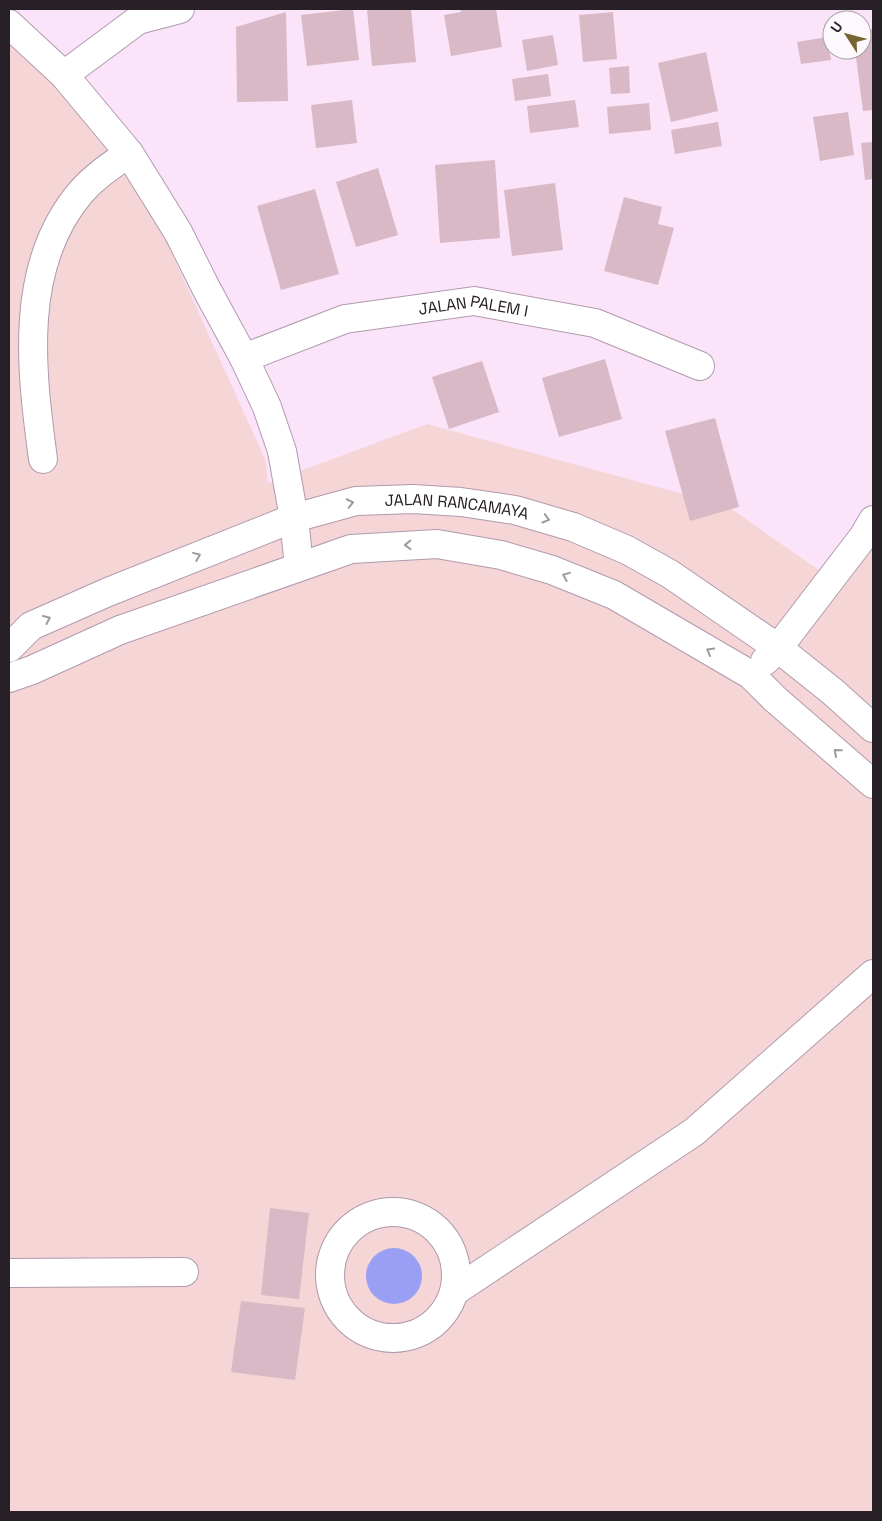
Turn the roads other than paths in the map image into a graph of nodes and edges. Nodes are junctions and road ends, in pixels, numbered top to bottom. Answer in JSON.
{"nodes":[{"id":1,"x":180,"y":9,"type":"edge"},
{"id":2,"x":9,"y":24,"type":"edge"},
{"id":3,"x":64,"y":75,"type":"junction"},
{"id":4,"x":129,"y":153,"type":"junction"},
{"id":5,"x":244,"y":358,"type":"junction"},
{"id":6,"x":700,"y":366,"type":"dead end"},
{"id":7,"x":43,"y":459,"type":"dead end"},
{"id":8,"x":294,"y":518,"type":"junction"},
{"id":9,"x":873,"y":520,"type":"edge"},
{"id":10,"x":299,"y":567,"type":"junction"},
{"id":11,"x":9,"y":648,"type":"edge"},
{"id":12,"x":778,"y":648,"type":"junction"},
{"id":13,"x":751,"y":675,"type":"junction"},
{"id":14,"x":9,"y":678,"type":"edge"},
{"id":15,"x":873,"y":728,"type":"edge"},
{"id":16,"x":873,"y":784,"type":"edge"},
{"id":17,"x":873,"y":974,"type":"edge"},
{"id":18,"x":184,"y":1272,"type":"dead end"},
{"id":19,"x":9,"y":1273,"type":"edge"},
{"id":20,"x":455,"y":1291,"type":"junction"}],
"edges":[{"from":1,"to":3,"type":"street"},
{"from":2,"to":3,"type":"street"},
{"from":3,"to":4,"type":"street"},
{"from":4,"to":5,"type":"street"},
{"from":4,"to":7,"type":"street"},
{"from":5,"to":6,"type":"street","name":"JALAN PALEM I"},
{"from":5,"to":8,"type":"street"},
{"from":8,"to":10,"type":"street"},
{"from":11,"to":8,"type":"street","name":"JALAN RANCAMAYA","one_way":true},
{"from":8,"to":12,"type":"street","name":"JALAN RANCAMAYA","one_way":true},
{"from":9,"to":12,"type":"street"},
{"from":13,"to":10,"type":"street","one_way":true},
{"from":10,"to":14,"type":"street"},
{"from":12,"to":13,"type":"street"},
{"from":12,"to":15,"type":"street","name":"JALAN RANCAMAYA"},
{"from":16,"to":13,"type":"street","one_way":true},
{"from":17,"to":20,"type":"street"},
{"from":18,"to":19,"type":"street"},
{"from":20,"to":20,"type":"street"}]}
